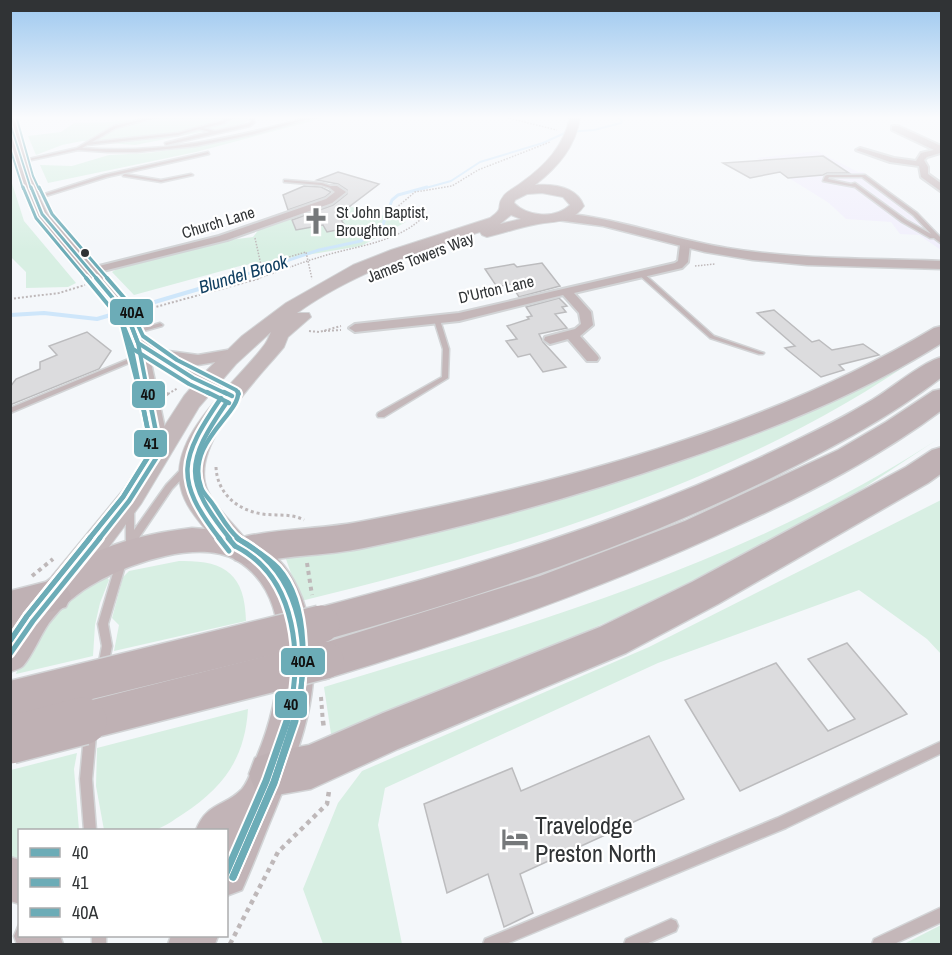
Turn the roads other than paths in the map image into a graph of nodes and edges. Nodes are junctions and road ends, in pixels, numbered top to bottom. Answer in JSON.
{"nodes":[{"id":1,"x":19,"y":162,"type":"edge"},
{"id":2,"x":170,"y":162,"type":"edge"},
{"id":3,"x":550,"y":162,"type":"edge"},
{"id":4,"x":564,"y":162,"type":"edge"},
{"id":5,"x":904,"y":162,"type":"edge"},
{"id":6,"x":921,"y":164,"type":"joint"},
{"id":7,"x":115,"y":174,"type":"junction"},
{"id":8,"x":191,"y":175,"type":"dead end"},
{"id":9,"x":846,"y":175,"type":"junction"},
{"id":10,"x":286,"y":180,"type":"dead end"},
{"id":11,"x":855,"y":186,"type":"junction"},
{"id":12,"x":334,"y":188,"type":"joint"},
{"id":13,"x":942,"y":189,"type":"edge"},
{"id":14,"x":560,"y":192,"type":"junction"},
{"id":15,"x":34,"y":198,"type":"junction"},
{"id":16,"x":512,"y":200,"type":"junction"},
{"id":17,"x":576,"y":202,"type":"junction"},
{"id":18,"x":553,"y":218,"type":"junction"},
{"id":19,"x":615,"y":224,"type":"junction"},
{"id":20,"x":941,"y":242,"type":"edge"},
{"id":21,"x":685,"y":245,"type":"junction"},
{"id":22,"x":942,"y":266,"type":"edge"},
{"id":23,"x":91,"y":271,"type":"junction"},
{"id":24,"x":640,"y":273,"type":"junction"},
{"id":25,"x":566,"y":291,"type":"junction"},
{"id":26,"x":437,"y":320,"type":"junction"},
{"id":27,"x":160,"y":325,"type":"dead end"},
{"id":28,"x":355,"y":328,"type":"road end"},
{"id":29,"x":942,"y":333,"type":"edge"},
{"id":30,"x":572,"y":335,"type":"junction"},
{"id":31,"x":550,"y":340,"type":"dead end"},
{"id":32,"x":140,"y":345,"type":"junction"},
{"id":33,"x":761,"y":353,"type":"dead end"},
{"id":34,"x":233,"y":354,"type":"junction"},
{"id":35,"x":592,"y":358,"type":"dead end"},
{"id":36,"x":942,"y":365,"type":"edge"},
{"id":37,"x":206,"y":384,"type":"junction"},
{"id":38,"x":232,"y":396,"type":"junction"},
{"id":39,"x":942,"y":397,"type":"edge"},
{"id":40,"x":10,"y":411,"type":"edge"},
{"id":41,"x":381,"y":415,"type":"dead end"},
{"id":42,"x":942,"y":420,"type":"edge"},
{"id":43,"x":160,"y":452,"type":"junction"},
{"id":44,"x":942,"y":458,"type":"edge"},
{"id":45,"x":203,"y":464,"type":"junction"},
{"id":46,"x":129,"y":501,"type":"junction"},
{"id":47,"x":241,"y":548,"type":"junction"},
{"id":48,"x":127,"y":549,"type":"junction"},
{"id":49,"x":564,"y":585,"type":"junction"},
{"id":50,"x":56,"y":593,"type":"junction"},
{"id":51,"x":10,"y":608,"type":"edge"},
{"id":52,"x":320,"y":644,"type":"junction"},
{"id":53,"x":10,"y":655,"type":"edge"},
{"id":54,"x":98,"y":692,"type":"dead end"},
{"id":55,"x":10,"y":700,"type":"edge"},
{"id":56,"x":96,"y":704,"type":"dead end"},
{"id":57,"x":10,"y":740,"type":"edge"},
{"id":58,"x":942,"y":747,"type":"edge"},
{"id":59,"x":264,"y":789,"type":"junction"},
{"id":60,"x":90,"y":829,"type":"edge"},
{"id":61,"x":219,"y":829,"type":"edge"},
{"id":62,"x":228,"y":870,"type":"edge"},
{"id":63,"x":648,"y":878,"type":"joint"},
{"id":64,"x":942,"y":914,"type":"edge"},
{"id":65,"x":671,"y":926,"type":"dead end"},
{"id":66,"x":490,"y":945,"type":"edge"},
{"id":67,"x":631,"y":945,"type":"edge"},
{"id":68,"x":879,"y":945,"type":"edge"}],
"edges":[{"from":1,"to":15,"type":"street"},
{"from":2,"to":7,"type":"lane"},
{"from":3,"to":16,"type":"main road","name":"James Towers Way"},
{"from":4,"to":14,"type":"main road"},
{"from":5,"to":6,"type":"street"},
{"from":6,"to":13,"type":"street"},
{"from":7,"to":8,"type":"lane"},
{"from":7,"to":15,"type":"lane"},
{"from":9,"to":11,"type":"lane"},
{"from":9,"to":11,"type":"lane"},
{"from":9,"to":20,"type":"lane"},
{"from":10,"to":12,"type":"lane"},
{"from":11,"to":20,"type":"lane"},
{"from":12,"to":23,"type":"street","name":"Church Lane"},
{"from":14,"to":16,"type":"main road"},
{"from":14,"to":17,"type":"main road"},
{"from":15,"to":23,"type":"street"},
{"from":16,"to":18,"type":"main road"},
{"from":16,"to":34,"type":"main road","name":"James Towers Way"},
{"from":17,"to":18,"type":"main road"},
{"from":17,"to":19,"type":"street"},
{"from":18,"to":19,"type":"street"},
{"from":18,"to":38,"type":"main road","name":"James Towers Way"},
{"from":19,"to":21,"type":"street"},
{"from":21,"to":22,"type":"street"},
{"from":21,"to":24,"type":"street","name":"D'Urton Lane"},
{"from":23,"to":32,"type":"street"},
{"from":24,"to":25,"type":"street","name":"D'Urton Lane"},
{"from":24,"to":33,"type":"lane"},
{"from":25,"to":26,"type":"street","name":"D'Urton Lane"},
{"from":25,"to":30,"type":"street"},
{"from":26,"to":28,"type":"street","name":"D'Urton Lane"},
{"from":26,"to":41,"type":"lane"},
{"from":27,"to":32,"type":"lane"},
{"from":29,"to":47,"type":"highway"},
{"from":30,"to":31,"type":"street"},
{"from":30,"to":35,"type":"street"},
{"from":32,"to":34,"type":"street"},
{"from":32,"to":37,"type":"street"},
{"from":32,"to":40,"type":"lane"},
{"from":32,"to":43,"type":"street"},
{"from":34,"to":37,"type":"main road","name":"James Towers Way"},
{"from":36,"to":52,"type":"highway"},
{"from":37,"to":38,"type":"street"},
{"from":37,"to":43,"type":"main road","name":"James Towers Way"},
{"from":38,"to":45,"type":"main road","name":"James Towers Way"},
{"from":39,"to":49,"type":"highway"},
{"from":42,"to":49,"type":"highway"},
{"from":43,"to":46,"type":"main road","name":"James Towers Way"},
{"from":44,"to":59,"type":"highway"},
{"from":45,"to":47,"type":"main road"},
{"from":45,"to":48,"type":"lane"},
{"from":46,"to":48,"type":"lane"},
{"from":46,"to":50,"type":"main road","name":"James Towers Way"},
{"from":47,"to":48,"type":"highway"},
{"from":47,"to":59,"type":"highway"},
{"from":48,"to":50,"type":"highway"},
{"from":48,"to":54,"type":"lane"},
{"from":49,"to":52,"type":"highway"},
{"from":50,"to":51,"type":"highway"},
{"from":50,"to":53,"type":"highway"},
{"from":52,"to":55,"type":"highway","bridge":true},
{"from":52,"to":57,"type":"highway","bridge":true},
{"from":56,"to":60,"type":"lane"},
{"from":58,"to":63,"type":"lane"},
{"from":59,"to":61,"type":"highway"},
{"from":59,"to":62,"type":"highway"},
{"from":63,"to":66,"type":"lane"},
{"from":64,"to":68,"type":"lane"},
{"from":65,"to":67,"type":"lane"}]}
